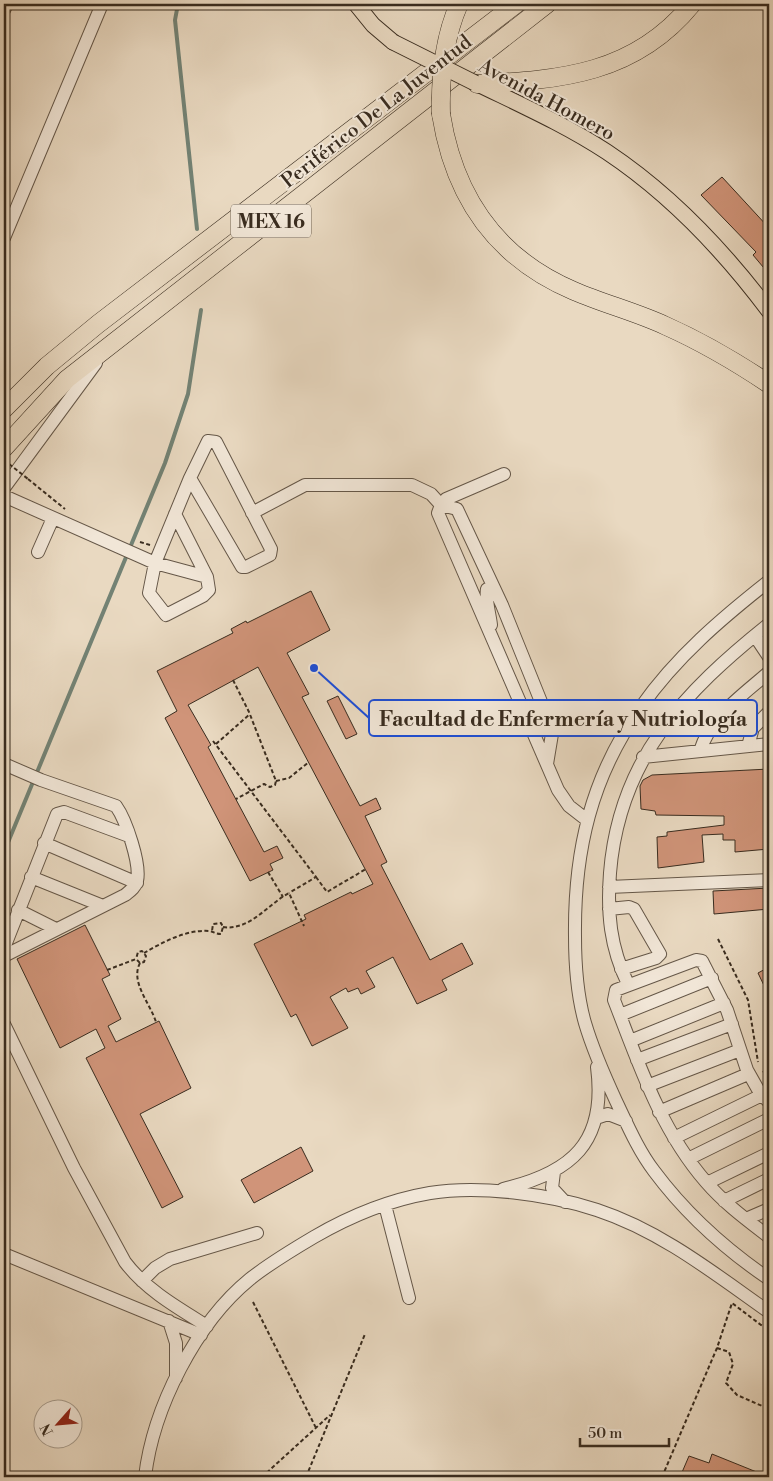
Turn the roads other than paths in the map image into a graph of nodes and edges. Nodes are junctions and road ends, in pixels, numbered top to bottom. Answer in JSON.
{"nodes":[{"id":1,"x":7,"y":4,"type":"edge"},
{"id":2,"x":102,"y":4,"type":"edge"},
{"id":3,"x":356,"y":4,"type":"edge"},
{"id":4,"x":459,"y":4,"type":"edge"},
{"id":5,"x":516,"y":4,"type":"edge"},
{"id":6,"x":547,"y":4,"type":"edge"},
{"id":7,"x":692,"y":4,"type":"edge"},
{"id":8,"x":4,"y":10,"type":"edge"},
{"id":9,"x":476,"y":83,"type":"junction"},
{"id":10,"x":4,"y":238,"type":"edge"},
{"id":11,"x":769,"y":311,"type":"edge"},
{"id":12,"x":104,"y":352,"type":"junction"},
{"id":13,"x":769,"y":384,"type":"edge"},
{"id":14,"x":4,"y":409,"type":"edge"},
{"id":15,"x":4,"y":448,"type":"edge"},
{"id":16,"x":504,"y":474,"type":"dead end"},
{"id":17,"x":190,"y":478,"type":"junction"},
{"id":18,"x":4,"y":488,"type":"edge"},
{"id":19,"x":4,"y":496,"type":"edge"},
{"id":20,"x":441,"y":504,"type":"junction"},
{"id":21,"x":252,"y":513,"type":"junction"},
{"id":22,"x":176,"y":514,"type":"junction"},
{"id":23,"x":54,"y":518,"type":"junction"},
{"id":24,"x":38,"y":552,"type":"dead end"},
{"id":25,"x":155,"y":563,"type":"junction"},
{"id":26,"x":207,"y":577,"type":"junction"},
{"id":27,"x":769,"y":581,"type":"edge"},
{"id":28,"x":493,"y":586,"type":"junction"},
{"id":29,"x":769,"y":624,"type":"edge"},
{"id":30,"x":491,"y":635,"type":"junction"},
{"id":31,"x":755,"y":636,"type":"junction"},
{"id":32,"x":769,"y":657,"type":"edge"},
{"id":33,"x":769,"y":672,"type":"edge"},
{"id":34,"x":769,"y":712,"type":"edge"},
{"id":35,"x":769,"y":744,"type":"edge"},
{"id":36,"x":748,"y":746,"type":"junction"},
{"id":37,"x":700,"y":751,"type":"junction"},
{"id":38,"x":644,"y":757,"type":"junction"},
{"id":39,"x":4,"y":764,"type":"edge"},
{"id":40,"x":547,"y":764,"type":"junction"},
{"id":41,"x":587,"y":820,"type":"junction"},
{"id":42,"x":129,"y":836,"type":"junction"},
{"id":43,"x":44,"y":843,"type":"junction"},
{"id":44,"x":31,"y":877,"type":"junction"},
{"id":45,"x":769,"y":880,"type":"edge"},
{"id":46,"x":137,"y":883,"type":"junction"},
{"id":47,"x":609,"y":888,"type":"junction"},
{"id":48,"x":103,"y":906,"type":"junction"},
{"id":49,"x":609,"y":909,"type":"junction"},
{"id":50,"x":18,"y":910,"type":"junction"},
{"id":51,"x":56,"y":929,"type":"junction"},
{"id":52,"x":4,"y":948,"type":"edge"},
{"id":53,"x":4,"y":956,"type":"edge"},
{"id":54,"x":621,"y":969,"type":"junction"},
{"id":55,"x":712,"y":978,"type":"junction"},
{"id":56,"x":628,"y":984,"type":"junction"},
{"id":57,"x":724,"y":1003,"type":"junction"},
{"id":58,"x":620,"y":1015,"type":"junction"},
{"id":59,"x":4,"y":1024,"type":"edge"},
{"id":60,"x":732,"y":1024,"type":"junction"},
{"id":61,"x":630,"y":1041,"type":"junction"},
{"id":62,"x":740,"y":1050,"type":"junction"},
{"id":63,"x":596,"y":1057,"type":"junction"},
{"id":64,"x":637,"y":1060,"type":"junction"},
{"id":65,"x":748,"y":1074,"type":"junction"},
{"id":66,"x":647,"y":1086,"type":"junction"},
{"id":67,"x":766,"y":1099,"type":"edge"},
{"id":68,"x":659,"y":1112,"type":"junction"},
{"id":69,"x":596,"y":1118,"type":"junction"},
{"id":70,"x":769,"y":1120,"type":"edge"},
{"id":71,"x":626,"y":1121,"type":"junction"},
{"id":72,"x":674,"y":1138,"type":"junction"},
{"id":73,"x":769,"y":1153,"type":"edge"},
{"id":74,"x":688,"y":1159,"type":"junction"},
{"id":75,"x":554,"y":1172,"type":"junction"},
{"id":76,"x":769,"y":1179,"type":"edge"},
{"id":77,"x":707,"y":1183,"type":"junction"},
{"id":78,"x":496,"y":1191,"type":"junction"},
{"id":79,"x":724,"y":1201,"type":"junction"},
{"id":80,"x":565,"y":1202,"type":"junction"},
{"id":81,"x":385,"y":1205,"type":"junction"},
{"id":82,"x":769,"y":1209,"type":"edge"},
{"id":83,"x":746,"y":1219,"type":"junction"},
{"id":84,"x":257,"y":1234,"type":"dead end"},
{"id":85,"x":769,"y":1237,"type":"edge"},
{"id":86,"x":4,"y":1254,"type":"edge"},
{"id":87,"x":769,"y":1279,"type":"edge"},
{"id":88,"x":142,"y":1280,"type":"junction"},
{"id":89,"x":409,"y":1298,"type":"dead end"},
{"id":90,"x":769,"y":1312,"type":"edge"},
{"id":91,"x":169,"y":1322,"type":"junction"},
{"id":92,"x":204,"y":1331,"type":"junction"},
{"id":93,"x":176,"y":1378,"type":"junction"},
{"id":94,"x":145,"y":1477,"type":"edge"}],
"edges":[{"from":1,"to":8,"type":"street"},
{"from":2,"to":10,"type":"street"},
{"from":3,"to":9,"type":"main road","name":"Avenida Homero","bridge":true},
{"from":4,"to":13,"type":"highway","bridge":true},
{"from":5,"to":14,"type":"highway","name":"Periférico De La Juventud","number":"MEX 16"},
{"from":6,"to":12,"type":"highway","name":"Periférico De La Juventud","number":"MEX 16"},
{"from":7,"to":9,"type":"highway"},
{"from":9,"to":11,"type":"main road","name":"Avenida Homero"},
{"from":12,"to":15,"type":"highway","name":"Periférico De La Juventud","number":"MEX 16"},
{"from":12,"to":18,"type":"street"},
{"from":16,"to":20,"type":"street"},
{"from":17,"to":21,"type":"street"},
{"from":17,"to":21,"type":"street"},
{"from":17,"to":22,"type":"street"},
{"from":19,"to":23,"type":"street"},
{"from":20,"to":21,"type":"street"},
{"from":20,"to":28,"type":"street"},
{"from":20,"to":30,"type":"street"},
{"from":22,"to":25,"type":"street"},
{"from":22,"to":26,"type":"street"},
{"from":23,"to":24,"type":"street"},
{"from":23,"to":25,"type":"street"},
{"from":25,"to":26,"type":"street"},
{"from":25,"to":26,"type":"street"},
{"from":27,"to":41,"type":"street"},
{"from":28,"to":30,"type":"street"},
{"from":28,"to":40,"type":"street"},
{"from":29,"to":31,"type":"street"},
{"from":30,"to":40,"type":"street"},
{"from":31,"to":32,"type":"street"},
{"from":31,"to":38,"type":"street"},
{"from":33,"to":37,"type":"street"},
{"from":34,"to":36,"type":"street"},
{"from":35,"to":36,"type":"street"},
{"from":36,"to":37,"type":"street"},
{"from":37,"to":38,"type":"street"},
{"from":38,"to":47,"type":"street"},
{"from":39,"to":42,"type":"street"},
{"from":40,"to":41,"type":"street"},
{"from":41,"to":63,"type":"street"},
{"from":42,"to":43,"type":"street"},
{"from":42,"to":46,"type":"street"},
{"from":43,"to":44,"type":"street"},
{"from":43,"to":46,"type":"street"},
{"from":44,"to":48,"type":"street"},
{"from":44,"to":50,"type":"street"},
{"from":45,"to":47,"type":"street"},
{"from":46,"to":48,"type":"street"},
{"from":47,"to":49,"type":"street"},
{"from":48,"to":51,"type":"street"},
{"from":49,"to":54,"type":"street"},
{"from":49,"to":54,"type":"street"},
{"from":50,"to":51,"type":"street"},
{"from":50,"to":52,"type":"street"},
{"from":51,"to":53,"type":"street"},
{"from":54,"to":56,"type":"street"},
{"from":55,"to":56,"type":"street"},
{"from":55,"to":57,"type":"street"},
{"from":55,"to":58,"type":"street"},
{"from":56,"to":58,"type":"street"},
{"from":57,"to":60,"type":"street"},
{"from":57,"to":61,"type":"street"},
{"from":58,"to":61,"type":"street"},
{"from":59,"to":88,"type":"street"},
{"from":60,"to":62,"type":"street"},
{"from":60,"to":64,"type":"street"},
{"from":61,"to":64,"type":"street"},
{"from":62,"to":65,"type":"street"},
{"from":62,"to":66,"type":"street"},
{"from":63,"to":69,"type":"street"},
{"from":63,"to":71,"type":"street"},
{"from":64,"to":66,"type":"street"},
{"from":65,"to":67,"type":"street"},
{"from":65,"to":68,"type":"street"},
{"from":66,"to":68,"type":"street"},
{"from":67,"to":72,"type":"street"},
{"from":68,"to":72,"type":"street"},
{"from":69,"to":71,"type":"street"},
{"from":69,"to":75,"type":"street"},
{"from":70,"to":74,"type":"street"},
{"from":71,"to":87,"type":"street"},
{"from":72,"to":74,"type":"street"},
{"from":73,"to":77,"type":"street"},
{"from":74,"to":77,"type":"street"},
{"from":75,"to":78,"type":"street"},
{"from":75,"to":80,"type":"street"},
{"from":76,"to":79,"type":"street"},
{"from":77,"to":79,"type":"street"},
{"from":78,"to":80,"type":"street"},
{"from":78,"to":81,"type":"street"},
{"from":79,"to":83,"type":"street"},
{"from":80,"to":90,"type":"street"},
{"from":81,"to":89,"type":"street"},
{"from":81,"to":92,"type":"street"},
{"from":82,"to":83,"type":"street"},
{"from":83,"to":85,"type":"street"},
{"from":84,"to":88,"type":"street"},
{"from":86,"to":91,"type":"street"},
{"from":88,"to":92,"type":"street"},
{"from":91,"to":92,"type":"street"},
{"from":91,"to":93,"type":"street"},
{"from":92,"to":93,"type":"street"},
{"from":93,"to":94,"type":"street"}]}
